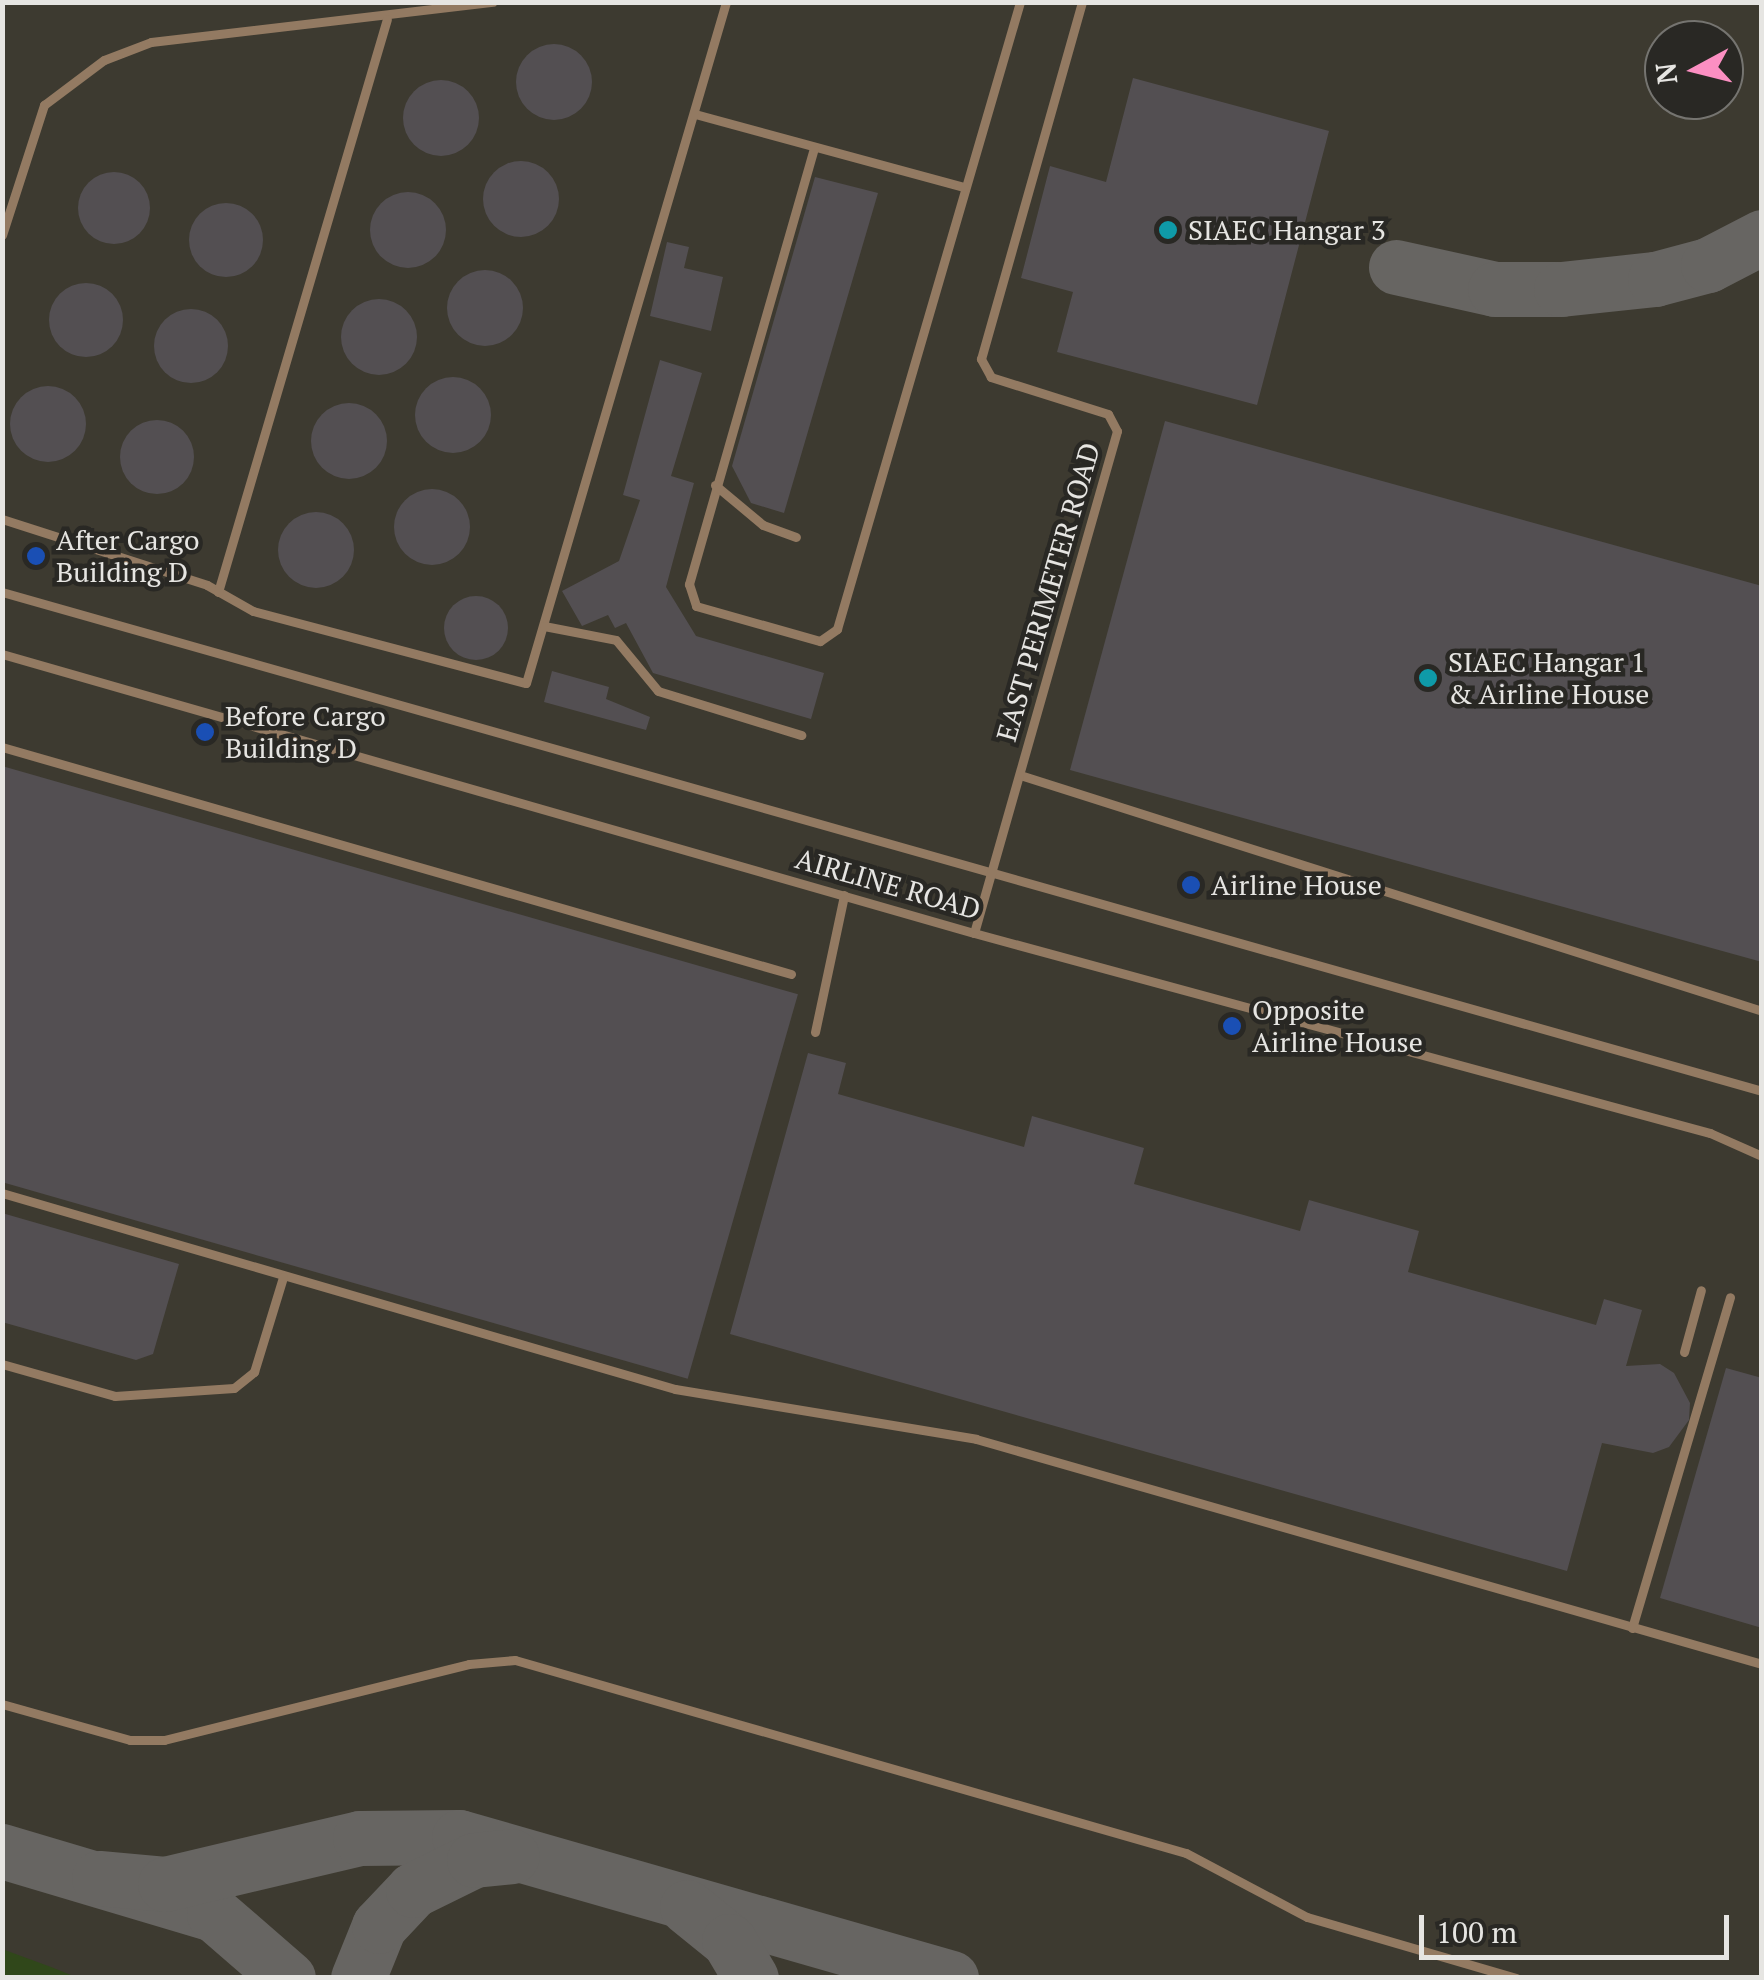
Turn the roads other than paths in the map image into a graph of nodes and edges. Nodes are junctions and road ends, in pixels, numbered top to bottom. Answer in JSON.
{"nodes":[{"id":1,"x":492,"y":2,"type":"edge"},
{"id":2,"x":726,"y":2,"type":"edge"},
{"id":3,"x":1020,"y":2,"type":"edge"},
{"id":4,"x":1082,"y":2,"type":"edge"},
{"id":5,"x":387,"y":20,"type":"junction"},
{"id":6,"x":694,"y":114,"type":"junction"},
{"id":7,"x":814,"y":148,"type":"junction"},
{"id":8,"x":963,"y":187,"type":"junction"},
{"id":9,"x":2,"y":188,"type":"edge"},
{"id":10,"x":15,"y":191,"type":"junction"},
{"id":11,"x":2,"y":235,"type":"edge"},
{"id":12,"x":716,"y":485,"type":"junction"},
{"id":13,"x":2,"y":519,"type":"edge"},
{"id":14,"x":796,"y":537,"type":"dead end"},
{"id":15,"x":2,"y":592,"type":"edge"},
{"id":16,"x":218,"y":592,"type":"junction"},
{"id":17,"x":544,"y":626,"type":"junction"},
{"id":18,"x":2,"y":654,"type":"edge"},
{"id":19,"x":801,"y":735,"type":"dead end"},
{"id":20,"x":2,"y":747,"type":"edge"},
{"id":21,"x":1020,"y":775,"type":"junction"},
{"id":22,"x":994,"y":868,"type":"junction"},
{"id":23,"x":844,"y":894,"type":"junction"},
{"id":24,"x":974,"y":933,"type":"junction"},
{"id":25,"x":791,"y":974,"type":"dead end"},
{"id":26,"x":1762,"y":1011,"type":"edge"},
{"id":27,"x":815,"y":1032,"type":"dead end"},
{"id":28,"x":1762,"y":1091,"type":"edge"},
{"id":29,"x":1762,"y":1156,"type":"edge"},
{"id":30,"x":2,"y":1193,"type":"edge"},
{"id":31,"x":283,"y":1277,"type":"junction"},
{"id":32,"x":1702,"y":1290,"type":"dead end"},
{"id":33,"x":1730,"y":1297,"type":"dead end"},
{"id":34,"x":1684,"y":1352,"type":"dead end"},
{"id":35,"x":2,"y":1364,"type":"edge"},
{"id":36,"x":1632,"y":1628,"type":"junction"},
{"id":37,"x":1762,"y":1664,"type":"edge"},
{"id":38,"x":2,"y":1704,"type":"edge"},
{"id":39,"x":1516,"y":1978,"type":"edge"}],
"edges":[{"from":1,"to":5,"type":"lane"},
{"from":2,"to":6,"type":"lane"},
{"from":3,"to":8,"type":"lane"},
{"from":4,"to":21,"type":"lane","name":"EAST PERIMETER ROAD"},
{"from":5,"to":10,"type":"lane"},
{"from":5,"to":16,"type":"lane"},
{"from":6,"to":7,"type":"lane"},
{"from":6,"to":17,"type":"lane"},
{"from":7,"to":8,"type":"lane"},
{"from":7,"to":12,"type":"lane"},
{"from":8,"to":12,"type":"lane"},
{"from":9,"to":10,"type":"lane"},
{"from":10,"to":11,"type":"lane"},
{"from":12,"to":14,"type":"lane"},
{"from":13,"to":16,"type":"lane"},
{"from":15,"to":22,"type":"lane","name":"AIRLINE ROAD"},
{"from":16,"to":17,"type":"lane"},
{"from":17,"to":19,"type":"lane"},
{"from":18,"to":23,"type":"lane","name":"AIRLINE ROAD"},
{"from":20,"to":25,"type":"lane"},
{"from":21,"to":22,"type":"lane","name":"EAST PERIMETER ROAD"},
{"from":21,"to":26,"type":"lane"},
{"from":22,"to":24,"type":"lane","name":"EAST PERIMETER ROAD"},
{"from":22,"to":28,"type":"lane","name":"AIRLINE ROAD"},
{"from":23,"to":24,"type":"lane","name":"AIRLINE ROAD"},
{"from":23,"to":27,"type":"lane"},
{"from":24,"to":29,"type":"lane","name":"AIRLINE ROAD"},
{"from":30,"to":31,"type":"lane"},
{"from":31,"to":35,"type":"lane"},
{"from":31,"to":36,"type":"lane"},
{"from":32,"to":34,"type":"lane"},
{"from":33,"to":36,"type":"lane"},
{"from":36,"to":37,"type":"lane"},
{"from":38,"to":39,"type":"lane"}]}
